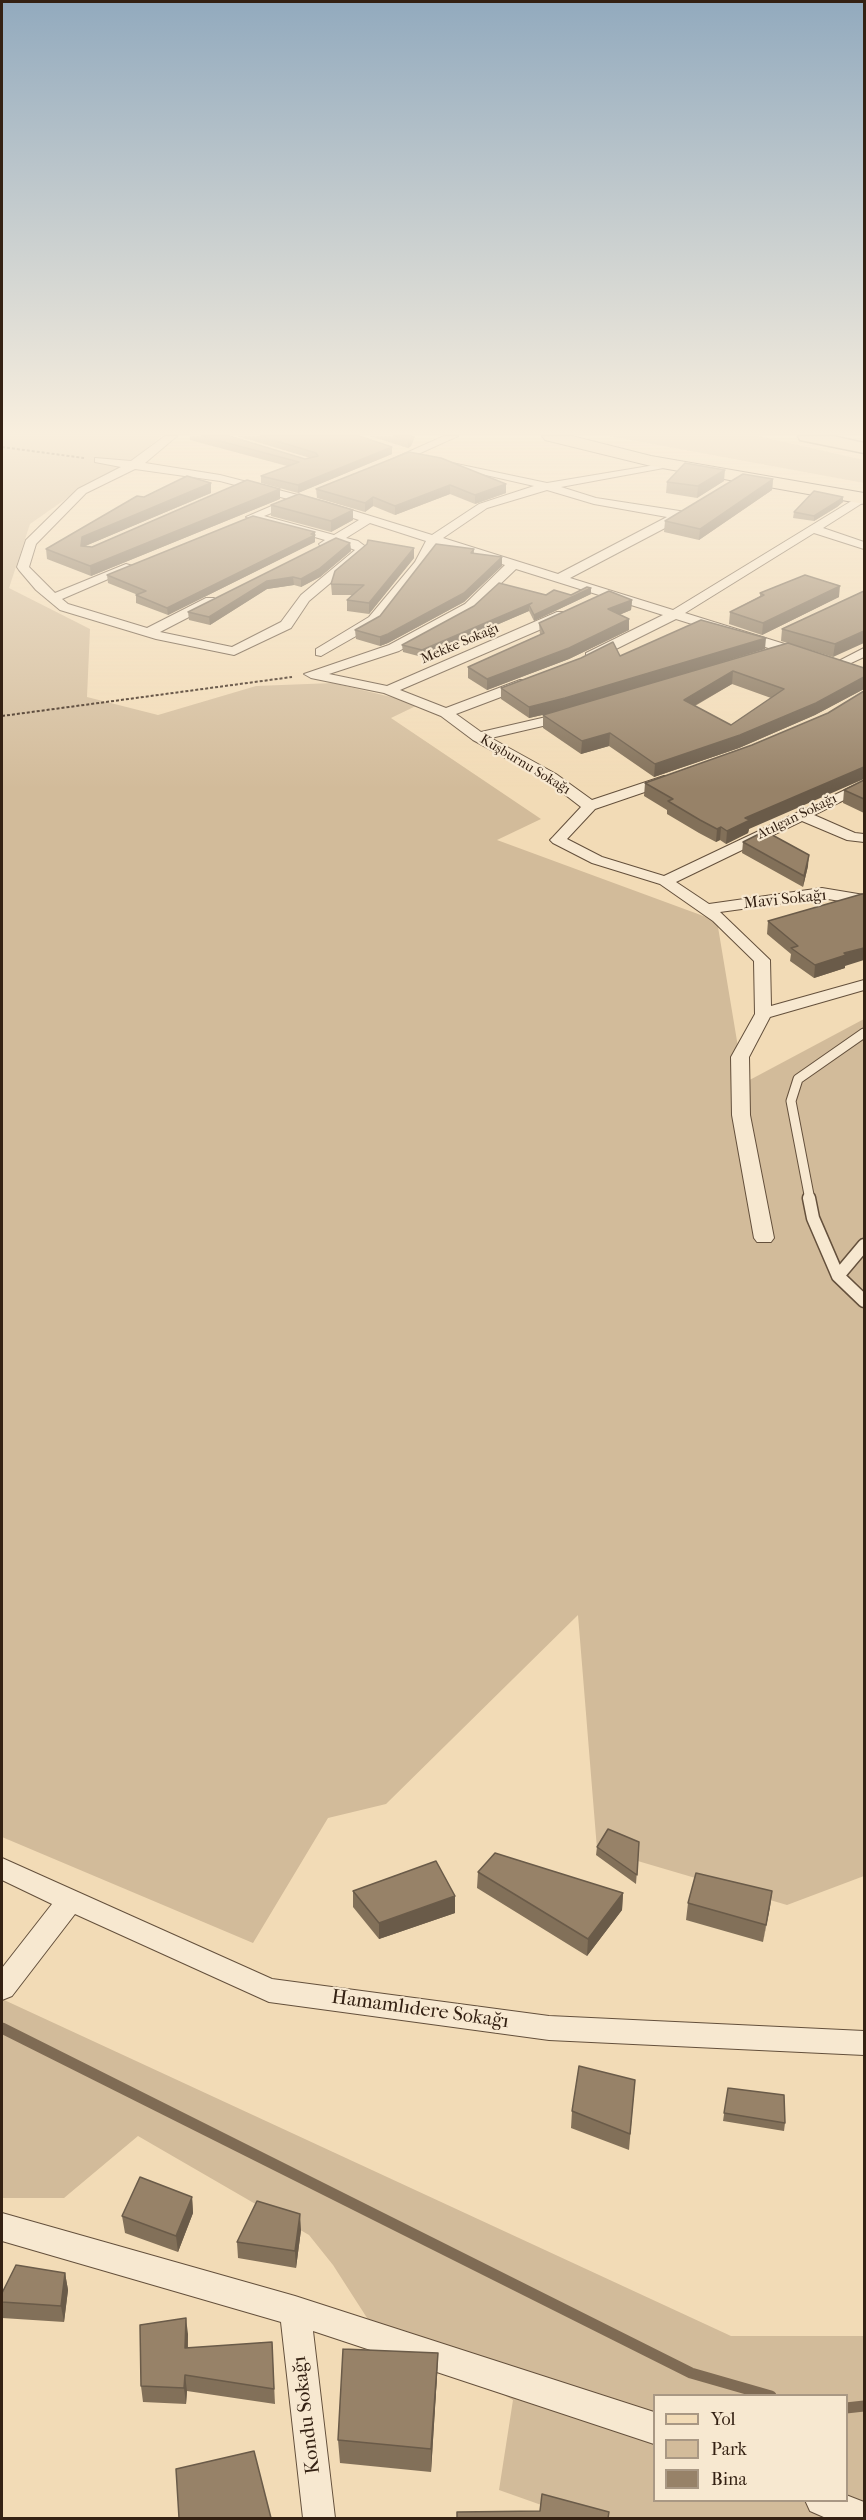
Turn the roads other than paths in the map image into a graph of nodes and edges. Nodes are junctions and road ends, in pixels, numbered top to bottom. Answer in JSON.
{"nodes":[{"id":1,"x":27,"y":554,"type":"edge"},
{"id":2,"x":358,"y":554,"type":"edge"},
{"id":3,"x":425,"y":554,"type":"edge"},
{"id":4,"x":480,"y":554,"type":"edge"},
{"id":5,"x":607,"y":554,"type":"edge"},
{"id":6,"x":773,"y":554,"type":"edge"},
{"id":7,"x":141,"y":562,"type":"edge"},
{"id":8,"x":514,"y":564,"type":"junction"},
{"id":9,"x":560,"y":578,"type":"junction"},
{"id":10,"x":609,"y":593,"type":"junction"},
{"id":11,"x":221,"y":596,"type":"edge"},
{"id":12,"x":53,"y":598,"type":"junction"},
{"id":13,"x":675,"y":614,"type":"junction"},
{"id":14,"x":784,"y":631,"type":"edge"},
{"id":15,"x":148,"y":632,"type":"junction"},
{"id":16,"x":764,"y":649,"type":"junction"},
{"id":17,"x":321,"y":652,"type":"dead end"},
{"id":18,"x":864,"y":652,"type":"edge"},
{"id":19,"x":828,"y":662,"type":"junction"},
{"id":20,"x":575,"y":664,"type":"edge"},
{"id":21,"x":856,"y":671,"type":"edge"},
{"id":22,"x":543,"y":676,"type":"edge"},
{"id":23,"x":388,"y":690,"type":"junction"},
{"id":24,"x":580,"y":712,"type":"edge"},
{"id":25,"x":446,"y":713,"type":"junction"},
{"id":26,"x":478,"y":737,"type":"junction"},
{"id":27,"x":678,"y":776,"type":"edge"},
{"id":28,"x":864,"y":785,"type":"edge"},
{"id":29,"x":590,"y":806,"type":"junction"},
{"id":30,"x":802,"y":815,"type":"junction"},
{"id":31,"x":864,"y":838,"type":"edge"},
{"id":32,"x":665,"y":881,"type":"junction"},
{"id":33,"x":864,"y":900,"type":"edge"},
{"id":34,"x":706,"y":909,"type":"junction"},
{"id":35,"x":864,"y":985,"type":"edge"},
{"id":36,"x":763,"y":1014,"type":"junction"},
{"id":37,"x":864,"y":1034,"type":"edge"},
{"id":38,"x":764,"y":1238,"type":"dead end"},
{"id":39,"x":864,"y":1245,"type":"edge"},
{"id":40,"x":838,"y":1276,"type":"junction"},
{"id":41,"x":864,"y":1300,"type":"edge"},
{"id":42,"x":2,"y":1869,"type":"edge"},
{"id":43,"x":71,"y":1899,"type":"junction"},
{"id":44,"x":2,"y":1988,"type":"edge"},
{"id":45,"x":864,"y":2043,"type":"edge"},
{"id":46,"x":2,"y":2227,"type":"edge"},
{"id":47,"x":295,"y":2311,"type":"junction"},
{"id":48,"x":653,"y":2428,"type":"edge"},
{"id":49,"x":826,"y":2502,"type":"edge"},
{"id":50,"x":320,"y":2518,"type":"edge"},
{"id":51,"x":863,"y":2518,"type":"edge"}],
"edges":[{"from":1,"to":12,"type":"street"},
{"from":2,"to":15,"type":"street"},
{"from":3,"to":17,"type":"street"},
{"from":4,"to":8,"type":"street"},
{"from":5,"to":9,"type":"street"},
{"from":6,"to":13,"type":"street"},
{"from":7,"to":12,"type":"street"},
{"from":8,"to":9,"type":"street"},
{"from":8,"to":23,"type":"street","name":"Kuşburnu Sokağı"},
{"from":9,"to":10,"type":"street"},
{"from":10,"to":13,"type":"street"},
{"from":10,"to":23,"type":"street","name":"Mekke Sokağı"},
{"from":11,"to":15,"type":"street"},
{"from":12,"to":15,"type":"street"},
{"from":13,"to":16,"type":"street"},
{"from":13,"to":20,"type":"street"},
{"from":14,"to":16,"type":"street"},
{"from":16,"to":19,"type":"street"},
{"from":18,"to":19,"type":"street"},
{"from":19,"to":21,"type":"street"},
{"from":22,"to":25,"type":"street"},
{"from":23,"to":25,"type":"street","name":"Kuşburnu Sokağı"},
{"from":24,"to":26,"type":"street"},
{"from":25,"to":26,"type":"street","name":"Kuşburnu Sokağı"},
{"from":26,"to":29,"type":"street","name":"Kuşburnu Sokağı"},
{"from":27,"to":29,"type":"street"},
{"from":28,"to":30,"type":"street","name":"Atılgan Sokağı"},
{"from":29,"to":32,"type":"street","name":"Kuşburnu Sokağı"},
{"from":30,"to":31,"type":"street"},
{"from":30,"to":32,"type":"street","name":"Atılgan Sokağı"},
{"from":32,"to":34,"type":"street","name":"Kuşburnu Sokağı"},
{"from":33,"to":34,"type":"street","name":"Mavi Sokağı"},
{"from":34,"to":36,"type":"street","name":"Kuşburnu Sokağı"},
{"from":35,"to":36,"type":"street"},
{"from":36,"to":38,"type":"street"},
{"from":37,"to":40,"type":"lane"},
{"from":39,"to":40,"type":"lane"},
{"from":40,"to":41,"type":"lane"},
{"from":42,"to":43,"type":"street","name":"Hamamlıdere Sokağı"},
{"from":43,"to":44,"type":"street"},
{"from":43,"to":45,"type":"street","name":"Hamamlıdere Sokağı"},
{"from":46,"to":47,"type":"street"},
{"from":47,"to":48,"type":"street"},
{"from":47,"to":50,"type":"street","name":"Kondu Sokağı"},
{"from":49,"to":51,"type":"street"}]}
